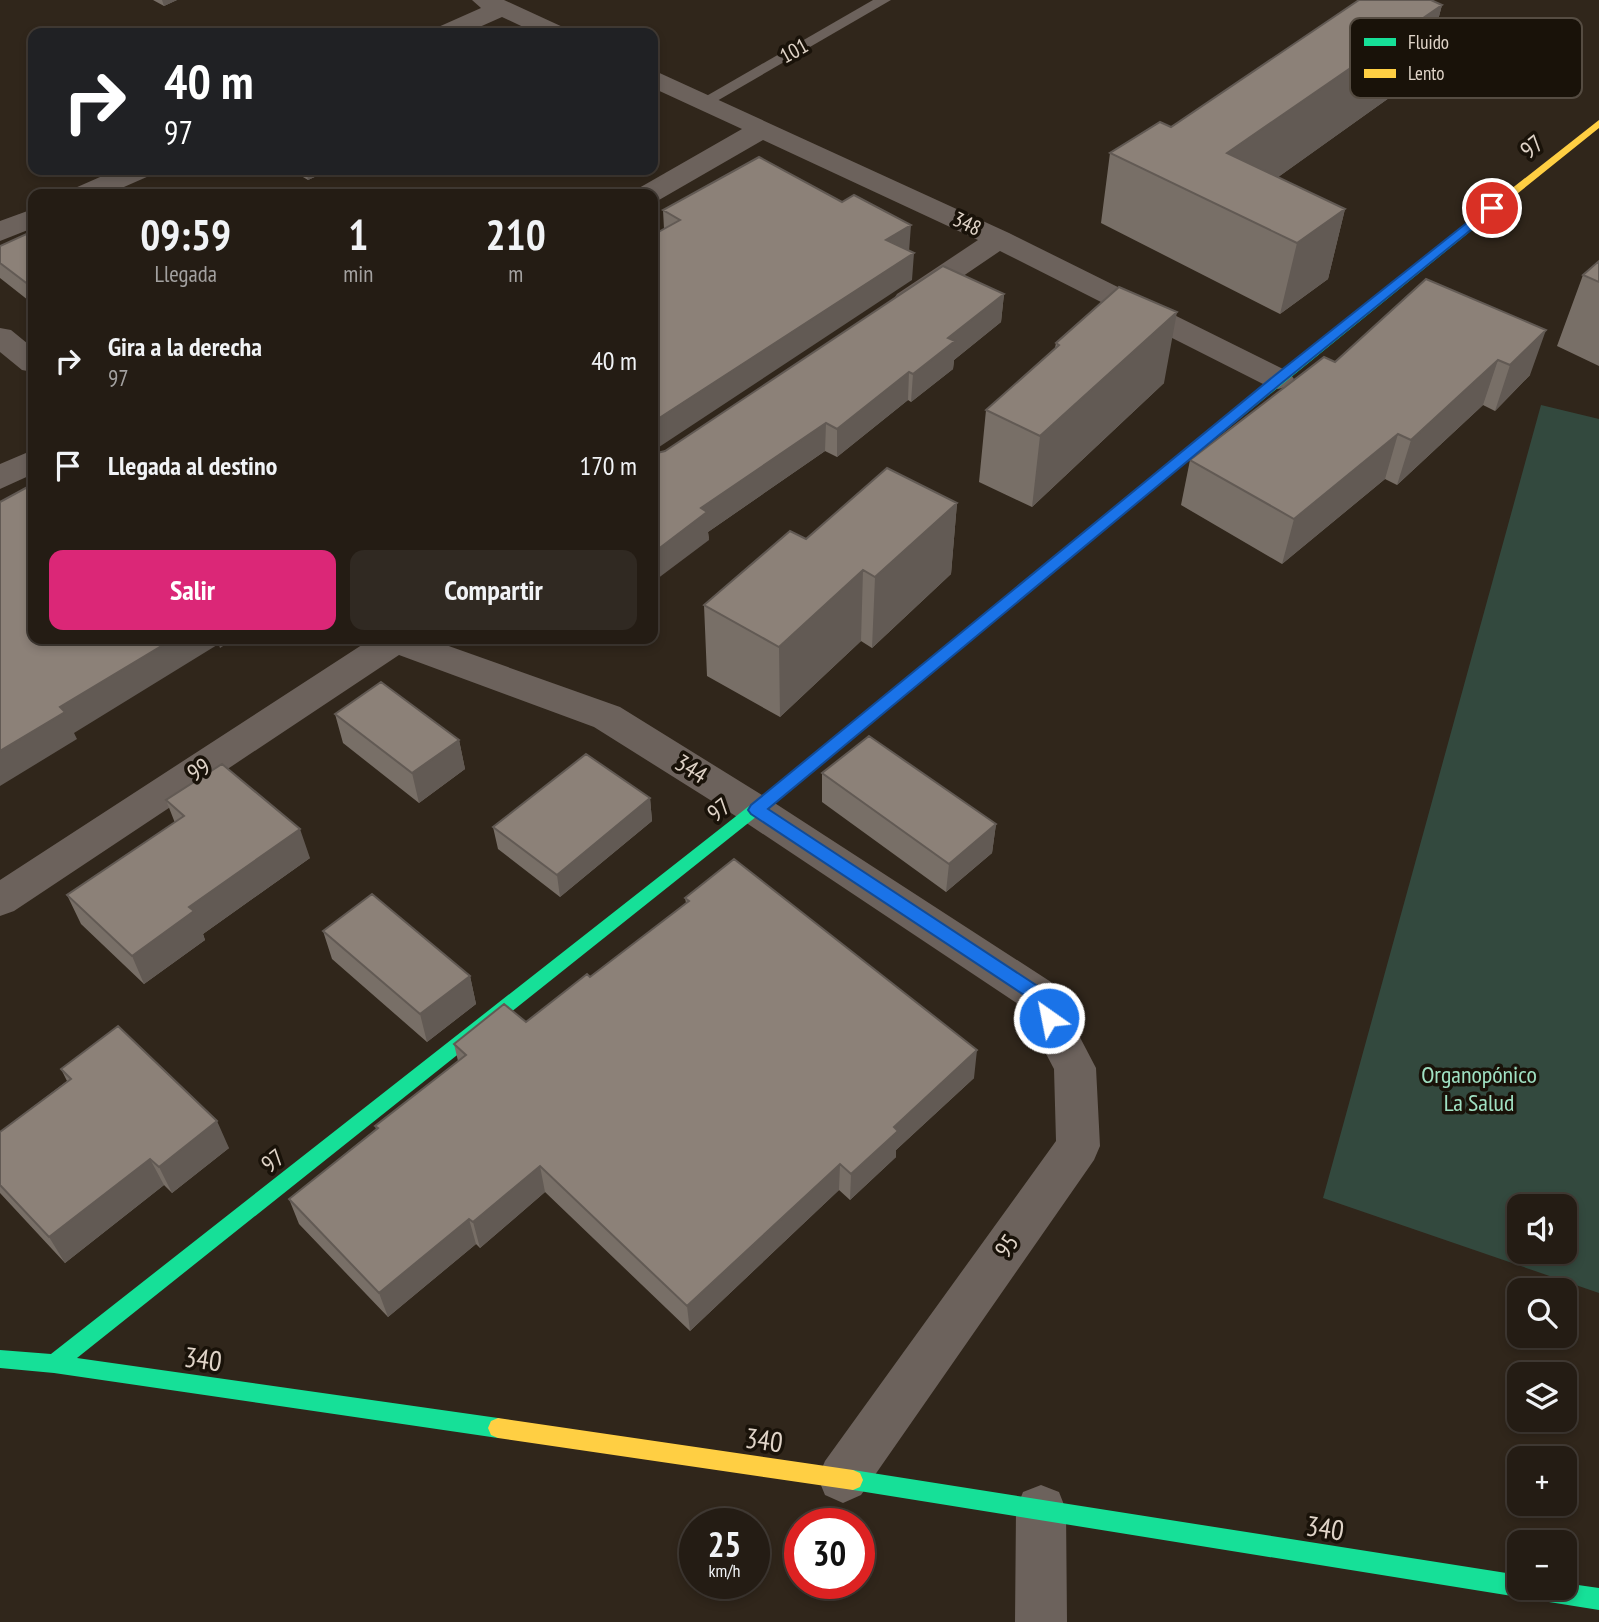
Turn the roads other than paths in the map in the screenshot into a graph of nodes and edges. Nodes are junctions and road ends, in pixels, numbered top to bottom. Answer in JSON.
{"nodes":[{"id":1,"x":884,"y":0,"type":"edge"},
{"id":2,"x":493,"y":4,"type":"edge"},
{"id":3,"x":453,"y":28,"type":"edge"},
{"id":4,"x":545,"y":28,"type":"edge"},
{"id":5,"x":658,"y":80,"type":"edge"},
{"id":6,"x":704,"y":102,"type":"junction"},
{"id":7,"x":1599,"y":123,"type":"edge"},
{"id":8,"x":762,"y":129,"type":"junction"},
{"id":9,"x":128,"y":175,"type":"edge"},
{"id":10,"x":96,"y":189,"type":"edge"},
{"id":11,"x":658,"y":189,"type":"edge"},
{"id":12,"x":28,"y":219,"type":"edge"},
{"id":13,"x":0,"y":232,"type":"edge"},
{"id":14,"x":999,"y":239,"type":"junction"},
{"id":15,"x":884,"y":316,"type":"edge"},
{"id":16,"x":0,"y":337,"type":"edge"},
{"id":17,"x":28,"y":359,"type":"edge"},
{"id":18,"x":1278,"y":379,"type":"junction"},
{"id":19,"x":28,"y":463,"type":"edge"},
{"id":20,"x":0,"y":478,"type":"edge"},
{"id":21,"x":387,"y":644,"type":"edge"},
{"id":22,"x":408,"y":644,"type":"edge"},
{"id":23,"x":756,"y":810,"type":"junction"},
{"id":24,"x":0,"y":900,"type":"edge"},
{"id":25,"x":1036,"y":994,"type":"joint"},
{"id":26,"x":0,"y":1359,"type":"edge"},
{"id":27,"x":54,"y":1364,"type":"junction"},
{"id":28,"x":843,"y":1478,"type":"junction"},
{"id":29,"x":1041,"y":1510,"type":"junction"},
{"id":30,"x":1507,"y":1584,"type":"edge"},
{"id":31,"x":1577,"y":1595,"type":"edge"},
{"id":32,"x":1599,"y":1599,"type":"edge"},
{"id":33,"x":1041,"y":1622,"type":"edge"}],
"edges":[{"from":1,"to":6,"type":"lane","name":"101"},
{"from":2,"to":3,"type":"street"},
{"from":2,"to":4,"type":"street"},
{"from":5,"to":6,"type":"street","name":"348"},
{"from":6,"to":8,"type":"street","name":"348"},
{"from":7,"to":18,"type":"street","name":"97"},
{"from":8,"to":11,"type":"street"},
{"from":8,"to":14,"type":"street","name":"348"},
{"from":9,"to":10,"type":"street"},
{"from":12,"to":13,"type":"street"},
{"from":14,"to":15,"type":"street"},
{"from":14,"to":18,"type":"street","name":"348"},
{"from":16,"to":17,"type":"street"},
{"from":18,"to":23,"type":"street","name":"97"},
{"from":19,"to":20,"type":"street"},
{"from":21,"to":24,"type":"street","name":"99"},
{"from":22,"to":23,"type":"street","name":"344"},
{"from":23,"to":25,"type":"street","name":"344"},
{"from":23,"to":27,"type":"street","name":"97"},
{"from":25,"to":28,"type":"street","name":"95"},
{"from":26,"to":27,"type":"street","name":"340"},
{"from":27,"to":28,"type":"street","name":"340"},
{"from":28,"to":29,"type":"street","name":"340"},
{"from":29,"to":30,"type":"street","name":"340"},
{"from":29,"to":33,"type":"street"},
{"from":31,"to":32,"type":"street"}]}
